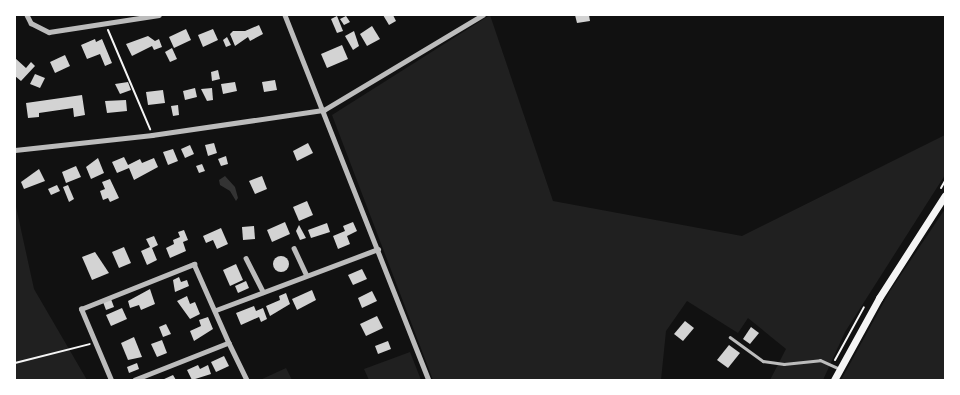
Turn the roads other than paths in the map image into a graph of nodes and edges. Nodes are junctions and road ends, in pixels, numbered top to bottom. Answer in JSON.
{"nodes":[{"id":1,"x":27,"y":15,"type":"edge"},
{"id":2,"x":159,"y":15,"type":"edge"},
{"id":3,"x":285,"y":15,"type":"edge"},
{"id":4,"x":483,"y":15,"type":"edge"},
{"id":5,"x":146,"y":16,"type":"edge"},
{"id":6,"x":324,"y":110,"type":"junction"},
{"id":7,"x":15,"y":150,"type":"edge"},
{"id":8,"x":945,"y":195,"type":"edge"},
{"id":9,"x":294,"y":248,"type":"dead end"},
{"id":10,"x":378,"y":249,"type":"junction"},
{"id":11,"x":246,"y":258,"type":"dead end"},
{"id":12,"x":306,"y":274,"type":"junction"},
{"id":13,"x":263,"y":292,"type":"junction"},
{"id":14,"x":216,"y":310,"type":"junction"},
{"id":15,"x":730,"y":337,"type":"dead end"},
{"id":16,"x":230,"y":343,"type":"junction"},
{"id":17,"x":840,"y":368,"type":"junction"},
{"id":18,"x":110,"y":380,"type":"edge"},
{"id":19,"x":135,"y":380,"type":"edge"},
{"id":20,"x":247,"y":380,"type":"edge"},
{"id":21,"x":428,"y":380,"type":"edge"},
{"id":22,"x":834,"y":380,"type":"edge"}],
"edges":[{"from":1,"to":5,"type":"street"},
{"from":2,"to":5,"type":"street"},
{"from":3,"to":6,"type":"street"},
{"from":4,"to":6,"type":"street"},
{"from":6,"to":7,"type":"street"},
{"from":6,"to":10,"type":"street"},
{"from":8,"to":17,"type":"main road"},
{"from":9,"to":12,"type":"street"},
{"from":10,"to":12,"type":"street"},
{"from":10,"to":21,"type":"street"},
{"from":11,"to":13,"type":"street"},
{"from":12,"to":13,"type":"street"},
{"from":13,"to":14,"type":"street"},
{"from":14,"to":16,"type":"street"},
{"from":14,"to":18,"type":"street"},
{"from":15,"to":17,"type":"lane"},
{"from":16,"to":19,"type":"street"},
{"from":16,"to":20,"type":"street"},
{"from":17,"to":22,"type":"main road"}]}
